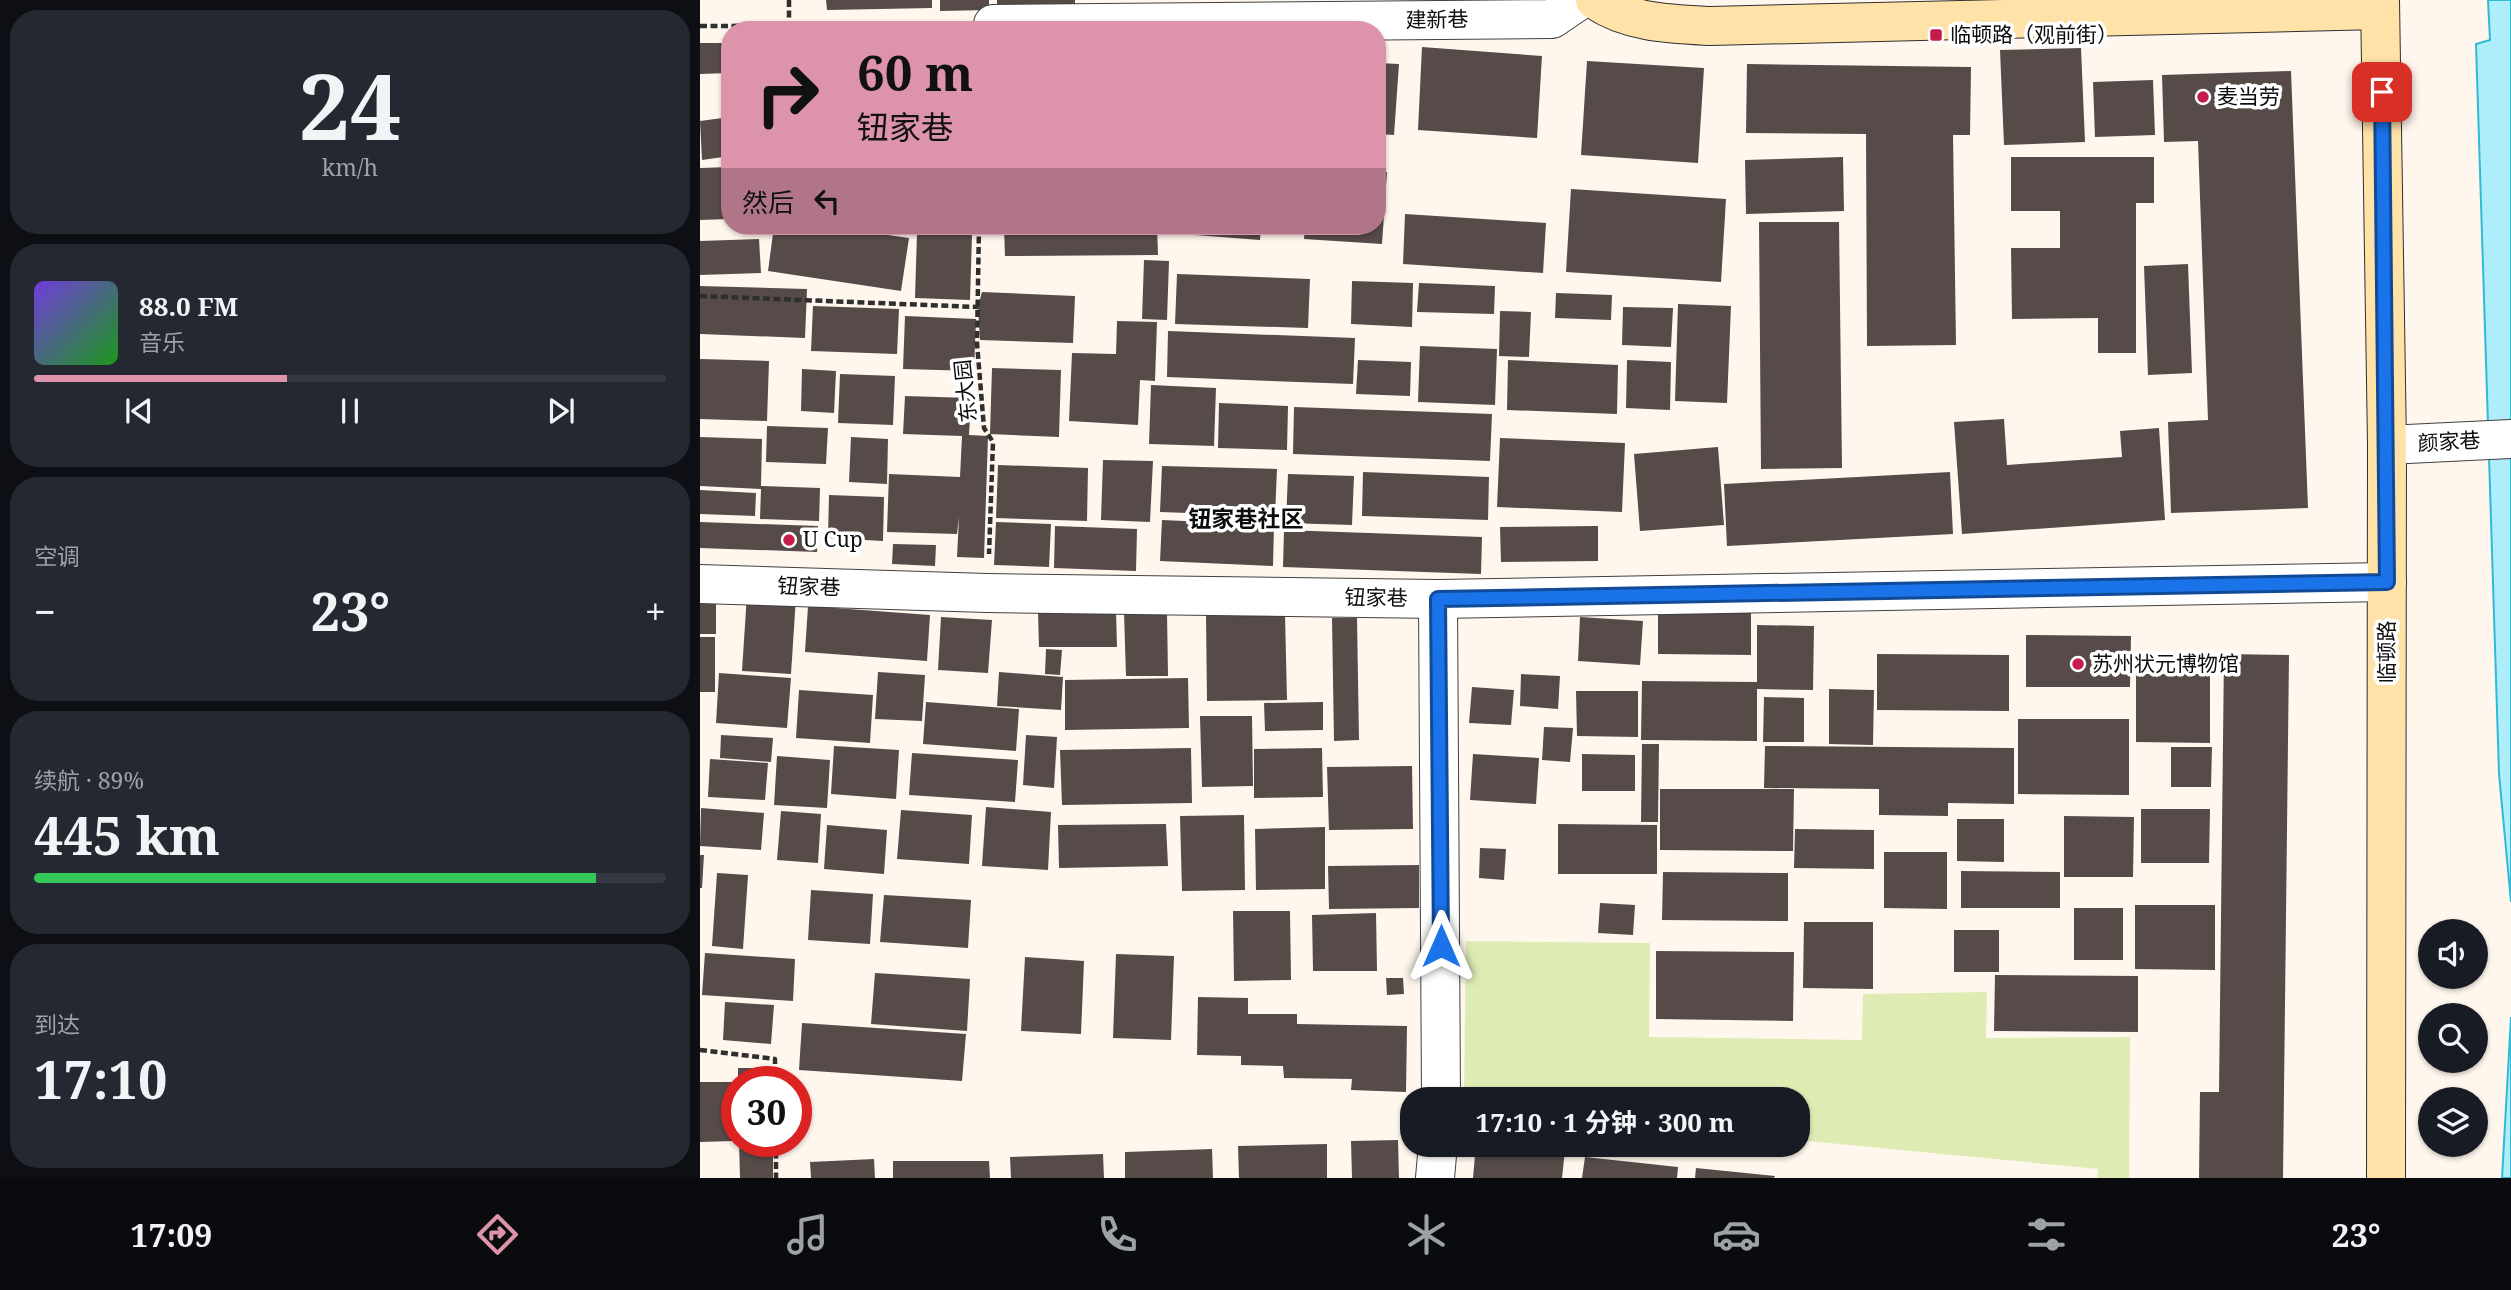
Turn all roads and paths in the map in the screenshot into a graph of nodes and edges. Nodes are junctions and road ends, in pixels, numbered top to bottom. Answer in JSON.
{"nodes":[{"id":1,"x":789,"y":0,"type":"edge"},
{"id":2,"x":1580,"y":0,"type":"edge"},
{"id":3,"x":1595,"y":0,"type":"edge"},
{"id":4,"x":2380,"y":5,"type":"edge"},
{"id":5,"x":789,"y":21,"type":"edge"},
{"id":6,"x":1328,"y":21,"type":"edge"},
{"id":7,"x":700,"y":26,"type":"edge"},
{"id":8,"x":721,"y":26,"type":"edge"},
{"id":9,"x":979,"y":235,"type":"edge"},
{"id":10,"x":700,"y":296,"type":"edge"},
{"id":11,"x":978,"y":307,"type":"junction"},
{"id":12,"x":2495,"y":440,"type":"edge"},
{"id":13,"x":2387,"y":445,"type":"junction"},
{"id":14,"x":2387,"y":582,"type":"junction"},
{"id":15,"x":700,"y":584,"type":"edge"},
{"id":16,"x":987,"y":593,"type":"junction"},
{"id":17,"x":1438,"y":599,"type":"junction"},
{"id":18,"x":700,"y":1050,"type":"edge"},
{"id":19,"x":775,"y":1066,"type":"edge"},
{"id":20,"x":1441,"y":1087,"type":"edge"},
{"id":21,"x":775,"y":1157,"type":"edge"},
{"id":22,"x":1437,"y":1157,"type":"edge"},
{"id":23,"x":776,"y":1178,"type":"edge"},
{"id":24,"x":1435,"y":1178,"type":"edge"},
{"id":25,"x":2386,"y":1178,"type":"edge"}],
"edges":[{"from":1,"to":5,"type":"path"},
{"from":2,"to":6,"type":"street","name":"建新巷"},
{"from":3,"to":4,"type":"main road"},
{"from":4,"to":13,"type":"main road","name":"临顿路"},
{"from":7,"to":8,"type":"path"},
{"from":9,"to":11,"type":"path","name":"东大园"},
{"from":10,"to":11,"type":"path"},
{"from":11,"to":16,"type":"path","name":"东大园"},
{"from":12,"to":13,"type":"street","name":"颜家巷"},
{"from":13,"to":14,"type":"main road","name":"临顿路"},
{"from":14,"to":17,"type":"street","name":"钮家巷"},
{"from":14,"to":25,"type":"main road","name":"临顿路"},
{"from":15,"to":16,"type":"street","name":"钮家巷"},
{"from":16,"to":17,"type":"street","name":"钮家巷"},
{"from":17,"to":20,"type":"street"},
{"from":18,"to":19,"type":"path"},
{"from":21,"to":23,"type":"path"},
{"from":22,"to":24,"type":"street"}]}
